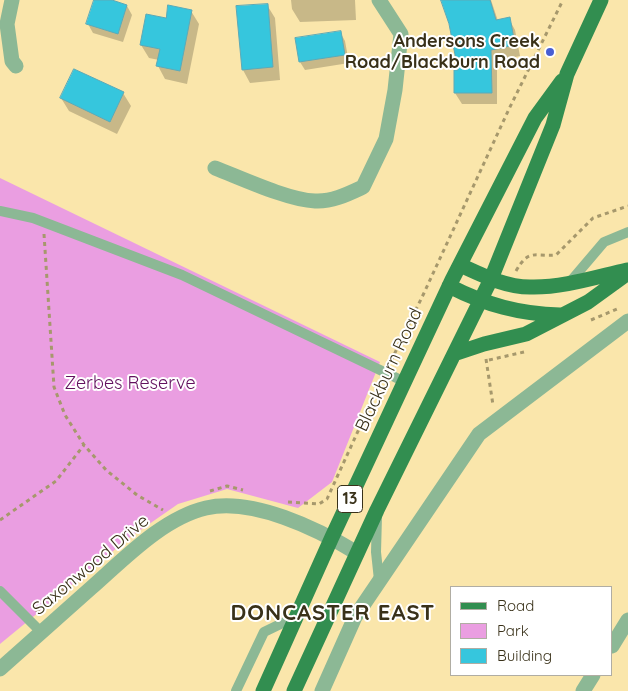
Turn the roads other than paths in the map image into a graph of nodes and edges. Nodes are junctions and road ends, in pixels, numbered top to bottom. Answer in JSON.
{"nodes":[{"id":1,"x":12,"y":0,"type":"edge"},
{"id":2,"x":378,"y":0,"type":"edge"},
{"id":3,"x":601,"y":0,"type":"edge"},
{"id":4,"x":16,"y":66,"type":"dead end"},
{"id":5,"x":567,"y":74,"type":"junction"},
{"id":6,"x":215,"y":168,"type":"dead end"},
{"id":7,"x":0,"y":211,"type":"edge"},
{"id":8,"x":628,"y":232,"type":"edge"},
{"id":9,"x":460,"y":265,"type":"junction"},
{"id":10,"x":628,"y":272,"type":"edge"},
{"id":11,"x":491,"y":279,"type":"junction"},
{"id":12,"x":570,"y":282,"type":"junction"},
{"id":13,"x":449,"y":286,"type":"junction"},
{"id":14,"x":480,"y":301,"type":"junction"},
{"id":15,"x":561,"y":315,"type":"junction"},
{"id":16,"x":628,"y":321,"type":"edge"},
{"id":17,"x":454,"y":354,"type":"junction"},
{"id":18,"x":405,"y":382,"type":"junction"},
{"id":19,"x":377,"y":510,"type":"junction"},
{"id":20,"x":332,"y":537,"type":"junction"},
{"id":21,"x":357,"y":552,"type":"junction"},
{"id":22,"x":379,"y":580,"type":"junction"},
{"id":23,"x":0,"y":591,"type":"edge"},
{"id":24,"x":297,"y":616,"type":"junction"},
{"id":25,"x":628,"y":620,"type":"edge"},
{"id":26,"x":41,"y":632,"type":"junction"},
{"id":27,"x":613,"y":644,"type":"edge"},
{"id":28,"x":0,"y":669,"type":"edge"},
{"id":29,"x":592,"y":676,"type":"edge"},
{"id":30,"x":236,"y":691,"type":"edge"},
{"id":31,"x":263,"y":691,"type":"edge"},
{"id":32,"x":294,"y":691,"type":"edge"},
{"id":33,"x":322,"y":691,"type":"edge"},
{"id":34,"x":583,"y":691,"type":"edge"}],
"edges":[{"from":1,"to":4,"type":"street"},
{"from":2,"to":6,"type":"street"},
{"from":3,"to":5,"type":"main road","name":"Blackburn Road"},
{"from":5,"to":9,"type":"main road","name":"Blackburn Road"},
{"from":5,"to":11,"type":"main road","name":"Blackburn Road"},
{"from":7,"to":18,"type":"lane"},
{"from":8,"to":12,"type":"lane"},
{"from":9,"to":11,"type":"main road"},
{"from":9,"to":13,"type":"main road","name":"Blackburn Road"},
{"from":10,"to":12,"type":"main road"},
{"from":10,"to":15,"type":"main road"},
{"from":11,"to":12,"type":"main road"},
{"from":11,"to":14,"type":"main road","name":"Blackburn Road"},
{"from":13,"to":14,"type":"main road"},
{"from":13,"to":18,"type":"main road","name":"Blackburn Road","number":"13"},
{"from":14,"to":15,"type":"main road"},
{"from":14,"to":17,"type":"main road","name":"Blackburn Road"},
{"from":15,"to":17,"type":"main road"},
{"from":16,"to":22,"type":"street"},
{"from":17,"to":19,"type":"main road","name":"Blackburn Road","number":"13"},
{"from":18,"to":20,"type":"main road","name":"Blackburn Road","number":"13"},
{"from":19,"to":21,"type":"main road","name":"Blackburn Road","number":"13"},
{"from":19,"to":22,"type":"lane"},
{"from":20,"to":21,"type":"street","name":"Saxonwood Drive"},
{"from":20,"to":24,"type":"main road","name":"Blackburn Road","number":"13"},
{"from":20,"to":26,"type":"street","name":"Saxonwood Drive"},
{"from":21,"to":32,"type":"main road","name":"Blackburn Road","number":"13"},
{"from":22,"to":33,"type":"street"},
{"from":23,"to":26,"type":"lane"},
{"from":24,"to":30,"type":"lane"},
{"from":24,"to":31,"type":"main road","name":"Blackburn Road","number":"13"},
{"from":25,"to":27,"type":"street"},
{"from":26,"to":28,"type":"street","name":"Saxonwood Drive"},
{"from":29,"to":34,"type":"street"}]}
